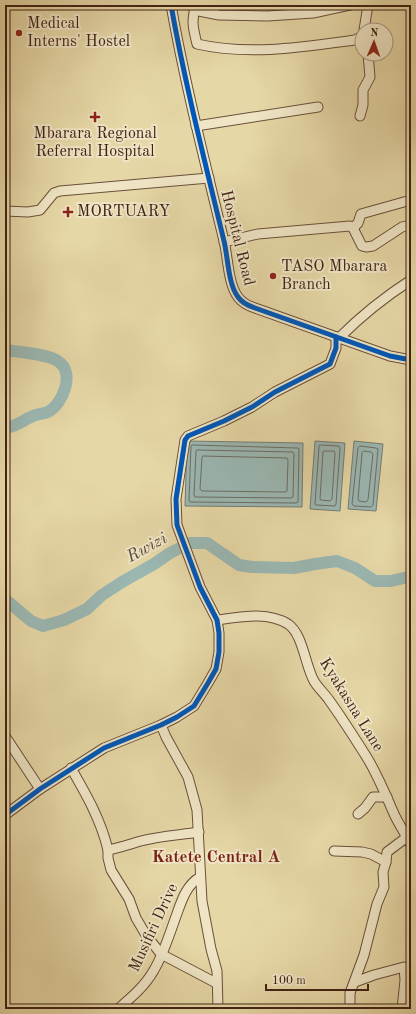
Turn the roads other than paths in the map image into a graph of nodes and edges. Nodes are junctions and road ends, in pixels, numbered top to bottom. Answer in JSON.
{"nodes":[{"id":1,"x":172,"y":5,"type":"edge"},
{"id":2,"x":350,"y":5,"type":"edge"},
{"id":3,"x":368,"y":5,"type":"edge"},
{"id":4,"x":195,"y":8,"type":"edge"},
{"id":5,"x":365,"y":22,"type":"edge"},
{"id":6,"x":354,"y":40,"type":"edge"},
{"id":7,"x":369,"y":62,"type":"edge"},
{"id":8,"x":318,"y":107,"type":"dead end"},
{"id":9,"x":360,"y":116,"type":"dead end"},
{"id":10,"x":196,"y":126,"type":"junction"},
{"id":11,"x":208,"y":178,"type":"junction"},
{"id":12,"x":411,"y":200,"type":"edge"},
{"id":13,"x":5,"y":211,"type":"edge"},
{"id":14,"x":411,"y":225,"type":"edge"},
{"id":15,"x":353,"y":228,"type":"junction"},
{"id":16,"x":224,"y":242,"type":"junction"},
{"id":17,"x":411,"y":280,"type":"edge"},
{"id":18,"x":338,"y":337,"type":"junction"},
{"id":19,"x":411,"y":360,"type":"edge"},
{"id":20,"x":217,"y":620,"type":"junction"},
{"id":21,"x":161,"y":725,"type":"junction"},
{"id":22,"x":5,"y":736,"type":"edge"},
{"id":23,"x":71,"y":768,"type":"junction"},
{"id":24,"x":40,"y":790,"type":"junction"},
{"id":25,"x":387,"y":797,"type":"junction"},
{"id":26,"x":358,"y":814,"type":"dead end"},
{"id":27,"x":5,"y":815,"type":"edge"},
{"id":28,"x":199,"y":832,"type":"junction"},
{"id":29,"x":409,"y":841,"type":"edge"},
{"id":30,"x":108,"y":850,"type":"junction"},
{"id":31,"x":334,"y":851,"type":"dead end"},
{"id":32,"x":386,"y":862,"type":"junction"},
{"id":33,"x":200,"y":877,"type":"junction"},
{"id":34,"x":161,"y":954,"type":"junction"},
{"id":35,"x":355,"y":982,"type":"junction"},
{"id":36,"x":216,"y":983,"type":"junction"},
{"id":37,"x":118,"y":1009,"type":"edge"},
{"id":38,"x":218,"y":1009,"type":"edge"},
{"id":39,"x":350,"y":1009,"type":"edge"},
{"id":40,"x":402,"y":1009,"type":"edge"}],
"edges":[{"from":1,"to":10,"type":"street","name":"Hospital Road"},
{"from":2,"to":4,"type":"street"},
{"from":3,"to":5,"type":"street"},
{"from":4,"to":6,"type":"street"},
{"from":7,"to":9,"type":"street"},
{"from":8,"to":10,"type":"street"},
{"from":10,"to":11,"type":"street","name":"Hospital Road"},
{"from":11,"to":13,"type":"street"},
{"from":11,"to":16,"type":"street","name":"Hospital Road"},
{"from":12,"to":15,"type":"street"},
{"from":14,"to":15,"type":"street"},
{"from":15,"to":16,"type":"street"},
{"from":16,"to":18,"type":"street","name":"Hospital Road"},
{"from":17,"to":18,"type":"street"},
{"from":18,"to":19,"type":"street","name":"Hospital Road"},
{"from":18,"to":20,"type":"street"},
{"from":20,"to":21,"type":"street"},
{"from":20,"to":25,"type":"street","name":"Kyakasna Lane"},
{"from":21,"to":23,"type":"street"},
{"from":21,"to":28,"type":"street"},
{"from":22,"to":24,"type":"street"},
{"from":23,"to":24,"type":"street"},
{"from":23,"to":30,"type":"street"},
{"from":24,"to":27,"type":"street"},
{"from":25,"to":26,"type":"street"},
{"from":25,"to":29,"type":"street","name":"Kyakasna Lane"},
{"from":28,"to":30,"type":"street"},
{"from":28,"to":33,"type":"street"},
{"from":29,"to":32,"type":"street"},
{"from":30,"to":34,"type":"street"},
{"from":31,"to":32,"type":"street"},
{"from":32,"to":35,"type":"street"},
{"from":33,"to":34,"type":"street","name":"Musifiri Drive"},
{"from":33,"to":36,"type":"street"},
{"from":34,"to":36,"type":"street"},
{"from":34,"to":37,"type":"street","name":"Musifiri Drive"},
{"from":35,"to":39,"type":"street"},
{"from":35,"to":40,"type":"street"},
{"from":36,"to":38,"type":"street"}]}
